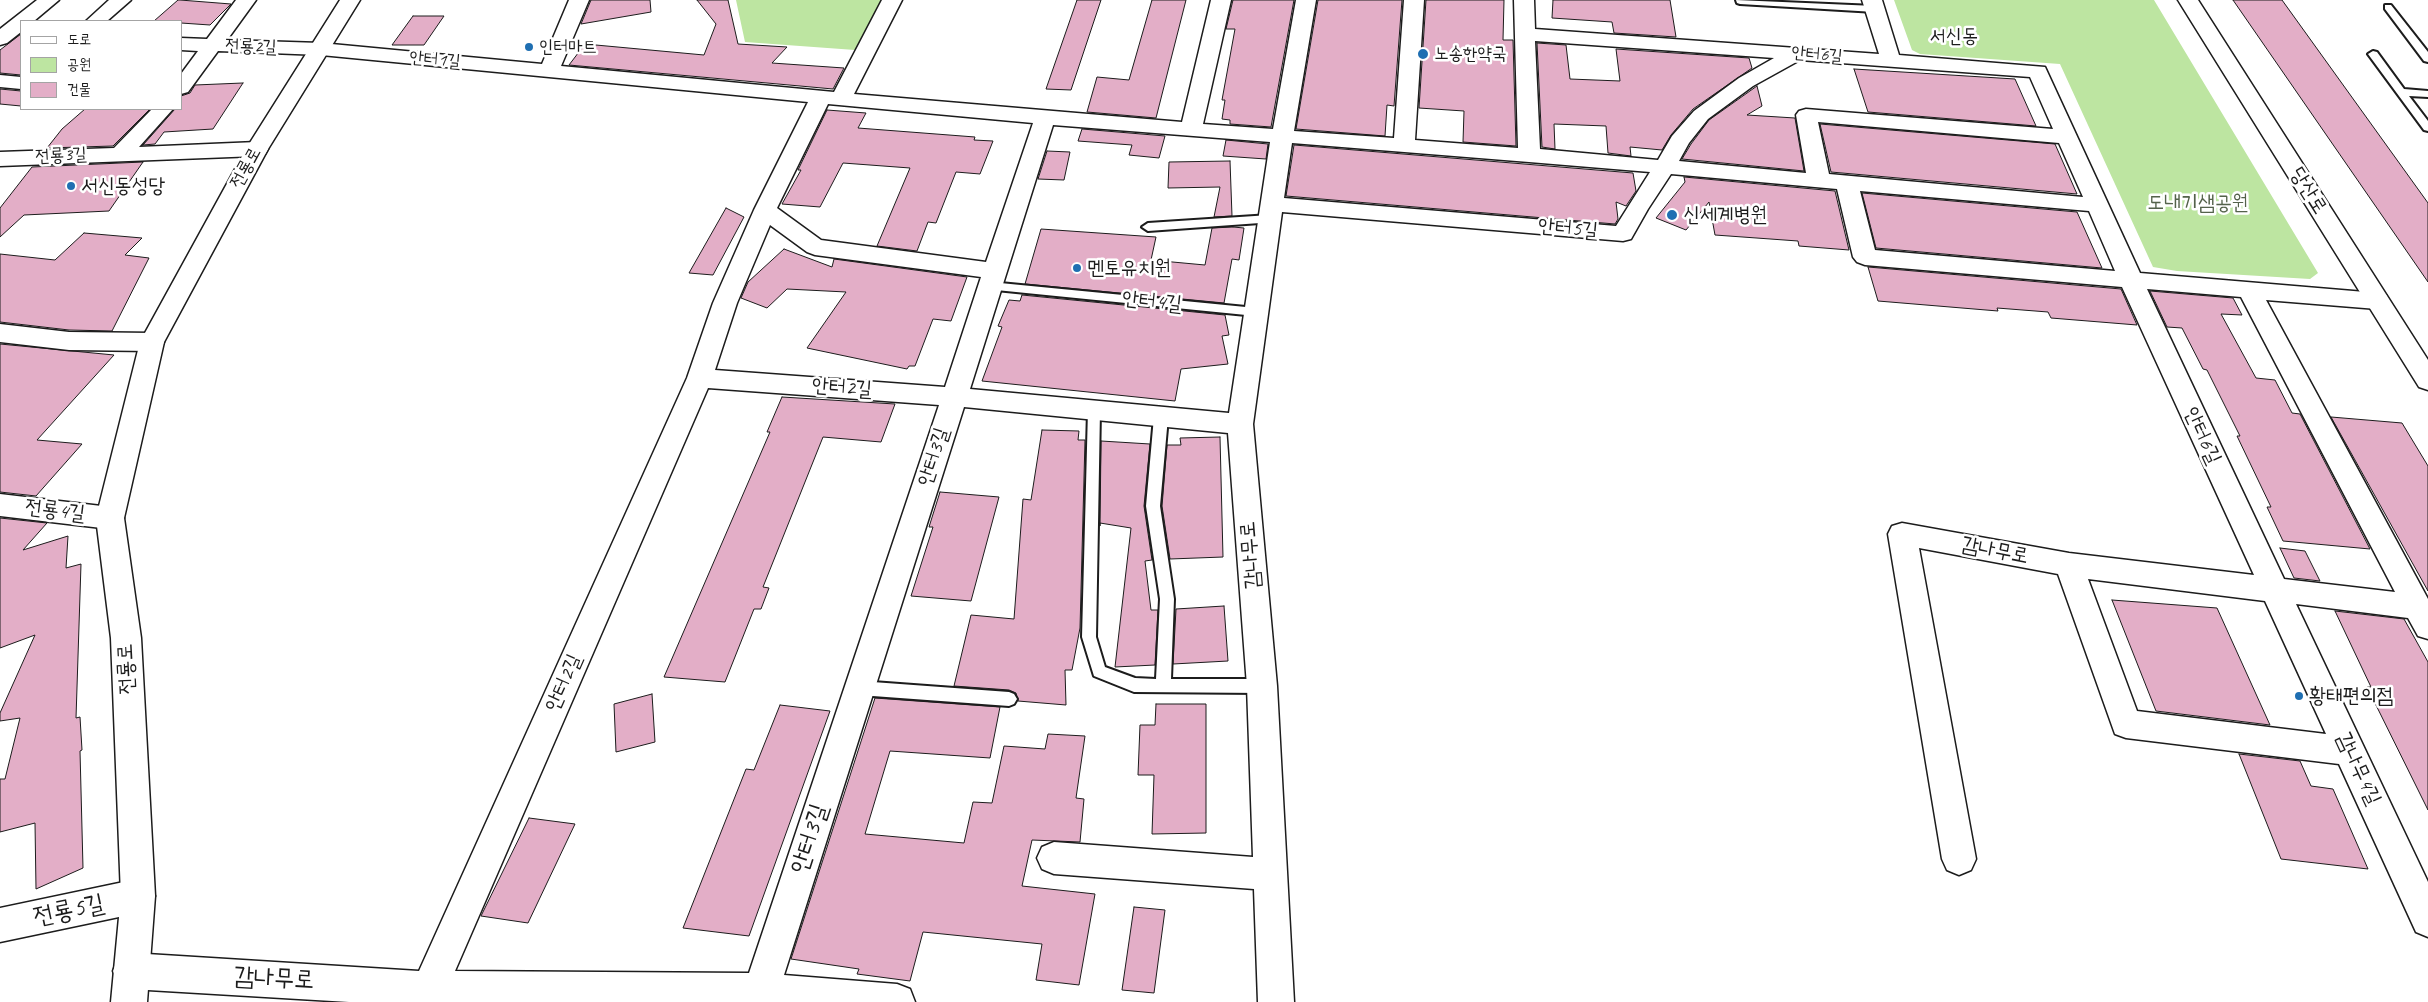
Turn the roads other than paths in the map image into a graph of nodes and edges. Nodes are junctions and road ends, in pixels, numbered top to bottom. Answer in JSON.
{"nodes":[{"id":1,"x":49,"y":0,"type":"edge"},
{"id":2,"x":122,"y":0,"type":"edge"},
{"id":3,"x":246,"y":0,"type":"edge"},
{"id":4,"x":350,"y":0,"type":"edge"},
{"id":5,"x":579,"y":0,"type":"edge"},
{"id":6,"x":892,"y":0,"type":"edge"},
{"id":7,"x":1221,"y":0,"type":"edge"},
{"id":8,"x":1306,"y":0,"type":"edge"},
{"id":9,"x":1414,"y":0,"type":"edge"},
{"id":10,"x":1524,"y":0,"type":"edge"},
{"id":11,"x":2188,"y":0,"type":"edge"},
{"id":12,"x":1740,"y":1,"type":"dead end"},
{"id":13,"x":1873,"y":4,"type":"edge"},
{"id":14,"x":2388,"y":7,"type":"dead end"},
{"id":15,"x":23,"y":20,"type":"edge"},
{"id":16,"x":97,"y":20,"type":"edge"},
{"id":17,"x":1525,"y":34,"type":"junction"},
{"id":18,"x":182,"y":44,"type":"edge"},
{"id":19,"x":212,"y":46,"type":"junction"},
{"id":20,"x":321,"y":50,"type":"junction"},
{"id":21,"x":1797,"y":53,"type":"junction"},
{"id":22,"x":2373,"y":54,"type":"dead end"},
{"id":23,"x":2428,"y":59,"type":"edge"},
{"id":24,"x":1891,"y":60,"type":"junction"},
{"id":25,"x":550,"y":71,"type":"junction"},
{"id":26,"x":0,"y":81,"type":"edge"},
{"id":27,"x":20,"y":83,"type":"edge"},
{"id":28,"x":182,"y":87,"type":"edge"},
{"id":29,"x":2401,"y":92,"type":"junction"},
{"id":30,"x":2428,"y":94,"type":"edge"},
{"id":31,"x":831,"y":98,"type":"junction"},
{"id":32,"x":162,"y":110,"type":"edge"},
{"id":33,"x":1045,"y":118,"type":"junction"},
{"id":34,"x":2428,"y":128,"type":"edge"},
{"id":35,"x":1191,"y":129,"type":"junction"},
{"id":36,"x":1282,"y":136,"type":"junction"},
{"id":37,"x":2067,"y":137,"type":"junction"},
{"id":38,"x":1404,"y":146,"type":"junction"},
{"id":39,"x":256,"y":149,"type":"junction"},
{"id":40,"x":121,"y":153,"type":"junction"},
{"id":41,"x":1529,"y":155,"type":"junction"},
{"id":42,"x":0,"y":159,"type":"edge"},
{"id":43,"x":1665,"y":167,"type":"junction"},
{"id":44,"x":1819,"y":181,"type":"junction"},
{"id":45,"x":1847,"y":183,"type":"junction"},
{"id":46,"x":2097,"y":205,"type":"junction"},
{"id":47,"x":765,"y":210,"type":"junction"},
{"id":48,"x":1271,"y":211,"type":"junction"},
{"id":49,"x":1148,"y":227,"type":"dead end"},
{"id":50,"x":992,"y":279,"type":"junction"},
{"id":51,"x":2131,"y":280,"type":"junction"},
{"id":52,"x":2249,"y":290,"type":"junction"},
{"id":53,"x":1047,"y":292,"type":"joint"},
{"id":54,"x":2377,"y":301,"type":"junction"},
{"id":55,"x":1256,"y":312,"type":"junction"},
{"id":56,"x":0,"y":334,"type":"edge"},
{"id":57,"x":152,"y":342,"type":"junction"},
{"id":58,"x":700,"y":378,"type":"junction"},
{"id":59,"x":2428,"y":381,"type":"edge"},
{"id":60,"x":954,"y":397,"type":"junction"},
{"id":61,"x":1094,"y":410,"type":"junction"},
{"id":62,"x":1161,"y":416,"type":"junction"},
{"id":63,"x":1240,"y":424,"type":"junction"},
{"id":64,"x":0,"y":505,"type":"edge"},
{"id":65,"x":110,"y":518,"type":"junction"},
{"id":66,"x":2069,"y":565,"type":"junction"},
{"id":67,"x":2274,"y":591,"type":"junction"},
{"id":68,"x":2423,"y":617,"type":"edge"},
{"id":69,"x":1163,"y":685,"type":"junction"},
{"id":70,"x":1262,"y":686,"type":"junction"},
{"id":71,"x":859,"y":688,"type":"junction"},
{"id":72,"x":1009,"y":699,"type":"dead end"},
{"id":73,"x":2349,"y":751,"type":"junction"},
{"id":74,"x":1054,"y":858,"type":"dead end"},
{"id":75,"x":1959,"y":859,"type":"dead end"},
{"id":76,"x":1271,"y":874,"type":"junction"},
{"id":77,"x":138,"y":896,"type":"junction"},
{"id":78,"x":2428,"y":920,"type":"edge"},
{"id":79,"x":0,"y":925,"type":"edge"},
{"id":80,"x":130,"y":986,"type":"edge"},
{"id":81,"x":429,"y":989,"type":"junction"},
{"id":82,"x":761,"y":991,"type":"junction"},
{"id":83,"x":896,"y":1002,"type":"edge"},
{"id":84,"x":1276,"y":1002,"type":"edge"}],
"edges":[{"from":1,"to":15,"type":"street"},
{"from":2,"to":16,"type":"street"},
{"from":3,"to":19,"type":"street"},
{"from":4,"to":20,"type":"street","name":"전룡로"},
{"from":5,"to":25,"type":"street"},
{"from":6,"to":31,"type":"street","name":"안터2길"},
{"from":7,"to":35,"type":"street"},
{"from":8,"to":36,"type":"street"},
{"from":9,"to":38,"type":"street"},
{"from":10,"to":17,"type":"street"},
{"from":11,"to":54,"type":"street","name":"당산로"},
{"from":12,"to":13,"type":"lane"},
{"from":13,"to":24,"type":"street"},
{"from":14,"to":23,"type":"lane"},
{"from":17,"to":21,"type":"street","name":"안터6길"},
{"from":17,"to":41,"type":"street"},
{"from":18,"to":19,"type":"street","name":"전룡2길"},
{"from":19,"to":20,"type":"street","name":"전룡2길"},
{"from":19,"to":28,"type":"street"},
{"from":20,"to":25,"type":"street","name":"안터1길"},
{"from":20,"to":39,"type":"street","name":"전룡로"},
{"from":21,"to":24,"type":"street","name":"안터6길"},
{"from":21,"to":43,"type":"street","name":"안터5길"},
{"from":22,"to":29,"type":"lane"},
{"from":24,"to":37,"type":"street","name":"안터6길"},
{"from":25,"to":31,"type":"street","name":"안터1길"},
{"from":26,"to":27,"type":"street"},
{"from":29,"to":30,"type":"lane"},
{"from":29,"to":34,"type":"lane"},
{"from":31,"to":33,"type":"street"},
{"from":31,"to":47,"type":"street","name":"안터2길"},
{"from":32,"to":40,"type":"street"},
{"from":33,"to":35,"type":"street"},
{"from":33,"to":50,"type":"street","name":"안터3길"},
{"from":35,"to":36,"type":"street"},
{"from":36,"to":38,"type":"street"},
{"from":36,"to":48,"type":"street"},
{"from":37,"to":44,"type":"street"},
{"from":37,"to":46,"type":"street","name":"안터6길"},
{"from":38,"to":41,"type":"street"},
{"from":39,"to":40,"type":"street","name":"전룡3길"},
{"from":39,"to":57,"type":"street","name":"전룡로"},
{"from":40,"to":42,"type":"street","name":"전룡3길"},
{"from":41,"to":43,"type":"street"},
{"from":43,"to":44,"type":"street"},
{"from":43,"to":48,"type":"street","name":"안터5길"},
{"from":44,"to":45,"type":"street"},
{"from":45,"to":46,"type":"street"},
{"from":45,"to":51,"type":"street"},
{"from":46,"to":51,"type":"street","name":"안터6길"},
{"from":47,"to":50,"type":"street"},
{"from":47,"to":58,"type":"street","name":"안터2길"},
{"from":48,"to":49,"type":"lane"},
{"from":48,"to":55,"type":"street"},
{"from":50,"to":53,"type":"lane"},
{"from":50,"to":60,"type":"street","name":"안터3길"},
{"from":51,"to":52,"type":"street"},
{"from":51,"to":67,"type":"street","name":"안터6길"},
{"from":52,"to":54,"type":"street"},
{"from":52,"to":68,"type":"street","name":"감나무로"},
{"from":53,"to":55,"type":"lane","name":"안터4길"},
{"from":54,"to":59,"type":"street","name":"당산로"},
{"from":55,"to":63,"type":"street"},
{"from":56,"to":57,"type":"street"},
{"from":57,"to":65,"type":"street","name":"전룡로"},
{"from":58,"to":60,"type":"street","name":"안터2길"},
{"from":58,"to":81,"type":"street","name":"안터2길"},
{"from":60,"to":61,"type":"street"},
{"from":60,"to":71,"type":"street","name":"안터3길"},
{"from":61,"to":62,"type":"street"},
{"from":61,"to":69,"type":"lane"},
{"from":62,"to":63,"type":"street"},
{"from":62,"to":69,"type":"lane"},
{"from":63,"to":70,"type":"street","name":"감나무로"},
{"from":64,"to":65,"type":"street","name":"전룡4길"},
{"from":65,"to":77,"type":"street","name":"전룡로"},
{"from":66,"to":67,"type":"street","name":"감나무로"},
{"from":66,"to":73,"type":"street"},
{"from":66,"to":75,"type":"street","name":"감나무로"},
{"from":67,"to":68,"type":"street","name":"감나무로"},
{"from":67,"to":73,"type":"street","name":"감나무4길"},
{"from":69,"to":70,"type":"lane"},
{"from":70,"to":76,"type":"street","name":"감나무로"},
{"from":71,"to":72,"type":"lane"},
{"from":71,"to":82,"type":"street","name":"안터3길"},
{"from":73,"to":78,"type":"street","name":"감나무4길"},
{"from":74,"to":76,"type":"street"},
{"from":76,"to":84,"type":"street","name":"감나무로"},
{"from":77,"to":79,"type":"street","name":"전룡5길"},
{"from":77,"to":80,"type":"street","name":"전룡로"},
{"from":80,"to":81,"type":"street","name":"감나무로"},
{"from":81,"to":82,"type":"street","name":"감나무로"},
{"from":82,"to":83,"type":"street","name":"감나무로"}]}
